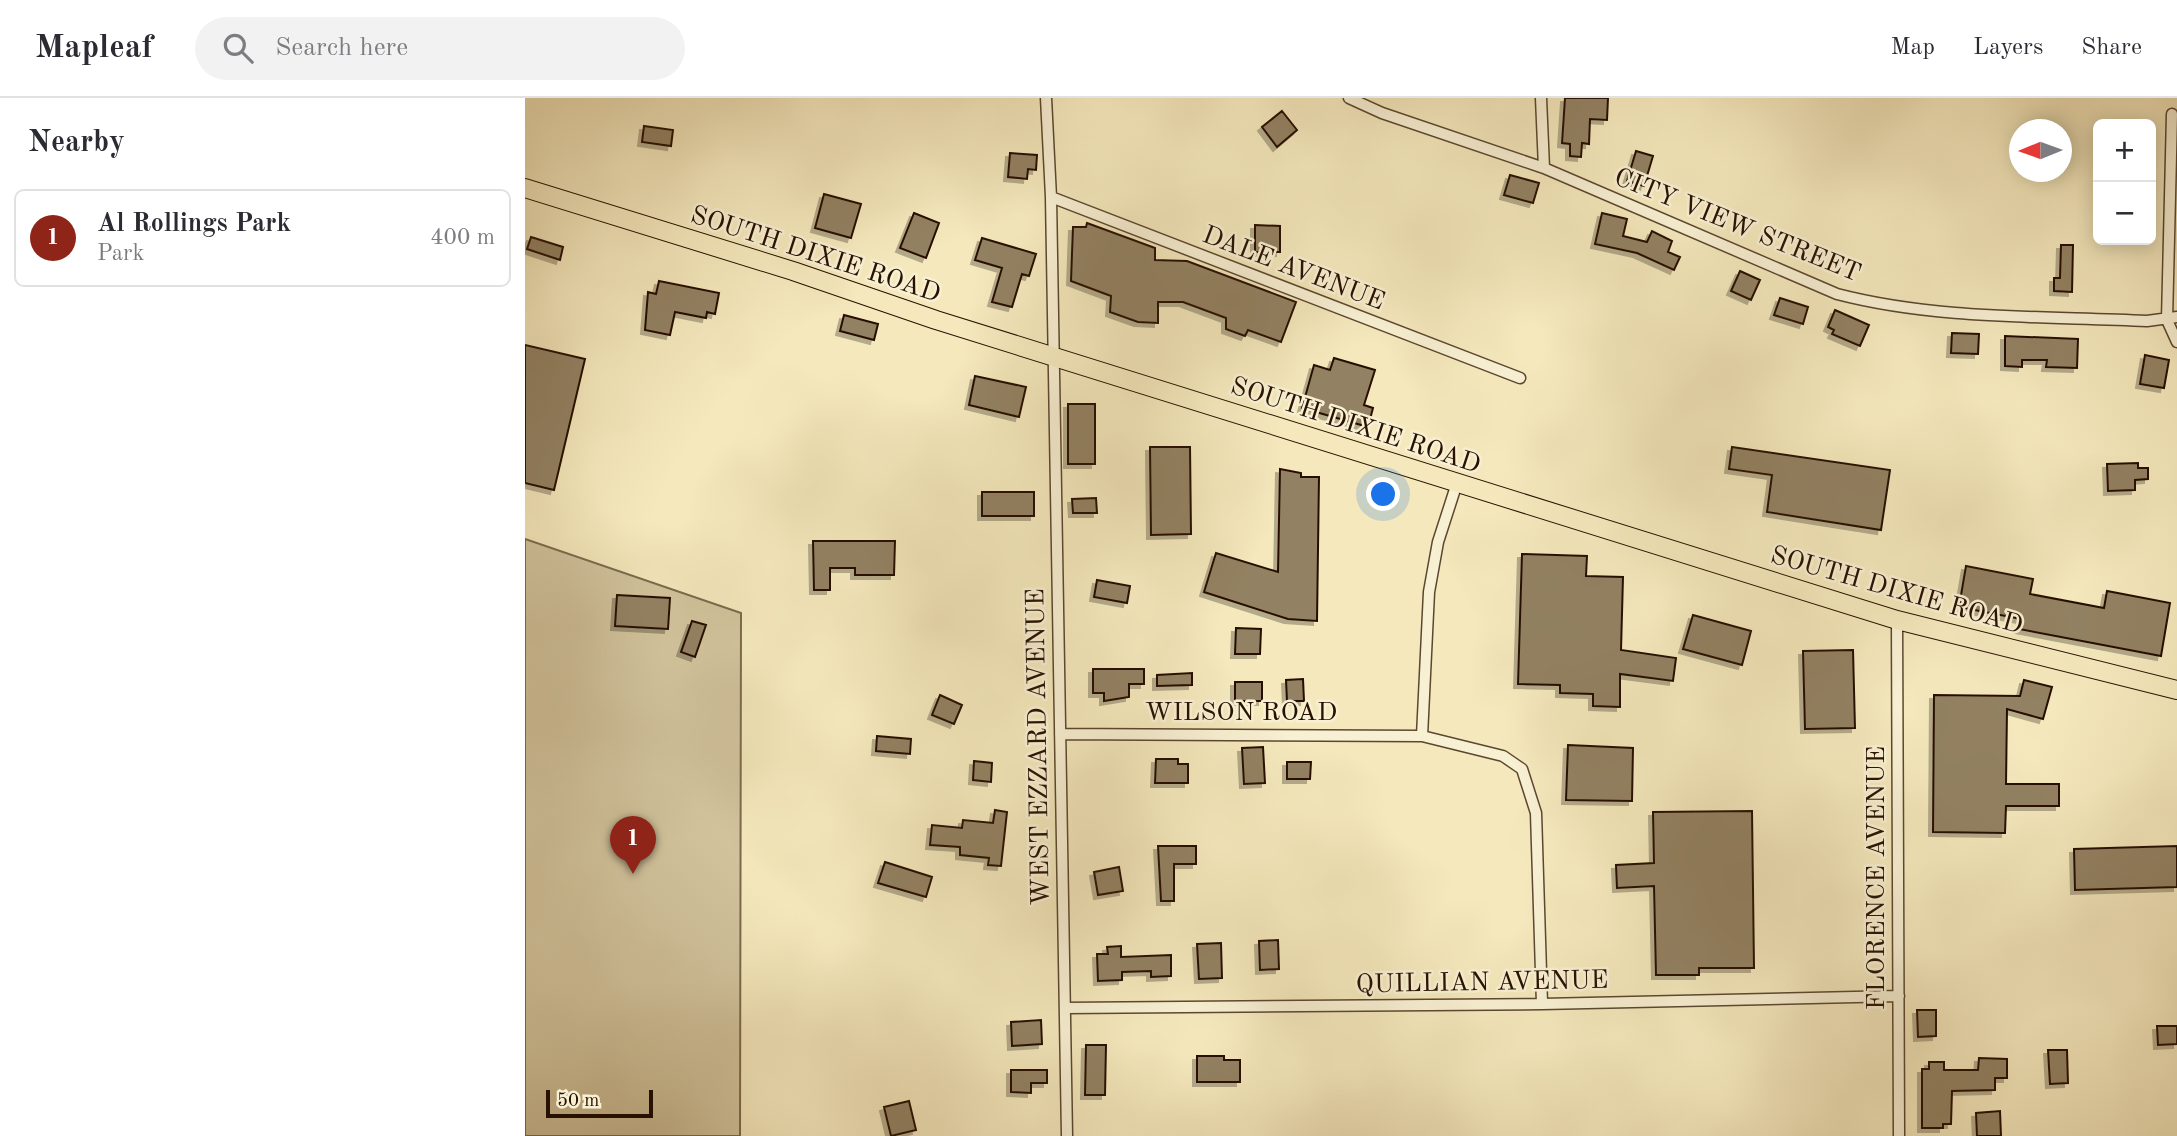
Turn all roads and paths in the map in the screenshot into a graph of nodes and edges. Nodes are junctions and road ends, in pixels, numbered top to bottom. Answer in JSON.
{"nodes":[{"id":1,"x":1046,"y":98,"type":"edge"},
{"id":2,"x":1349,"y":98,"type":"edge"},
{"id":3,"x":1541,"y":98,"type":"edge"},
{"id":4,"x":2172,"y":114,"type":"dead end"},
{"id":5,"x":1544,"y":168,"type":"junction"},
{"id":6,"x":525,"y":188,"type":"edge"},
{"id":7,"x":1051,"y":197,"type":"junction"},
{"id":8,"x":2172,"y":319,"type":"edge"},
{"id":9,"x":2177,"y":342,"type":"edge"},
{"id":10,"x":1054,"y":356,"type":"junction"},
{"id":11,"x":1520,"y":378,"type":"dead end"},
{"id":12,"x":1457,"y":483,"type":"junction"},
{"id":13,"x":1897,"y":620,"type":"junction"},
{"id":14,"x":2177,"y":690,"type":"edge"},
{"id":15,"x":1060,"y":734,"type":"junction"},
{"id":16,"x":1422,"y":736,"type":"junction"},
{"id":17,"x":1899,"y":996,"type":"junction"},
{"id":18,"x":1542,"y":1004,"type":"junction"},
{"id":19,"x":1066,"y":1008,"type":"junction"},
{"id":20,"x":1067,"y":1136,"type":"edge"},
{"id":21,"x":1899,"y":1136,"type":"edge"}],
"edges":[{"from":1,"to":7,"type":"street","name":"WEST EZZARD AVENUE"},
{"from":2,"to":5,"type":"street","name":"CITY VIEW STREET"},
{"from":3,"to":5,"type":"street"},
{"from":4,"to":8,"type":"street"},
{"from":5,"to":8,"type":"street","name":"CITY VIEW STREET"},
{"from":6,"to":10,"type":"main road","name":"SOUTH DIXIE ROAD"},
{"from":7,"to":10,"type":"street","name":"WEST EZZARD AVENUE"},
{"from":7,"to":11,"type":"street","name":"DALE AVENUE"},
{"from":8,"to":9,"type":"street"},
{"from":10,"to":12,"type":"main road","name":"SOUTH DIXIE ROAD"},
{"from":10,"to":15,"type":"street","name":"WEST EZZARD AVENUE"},
{"from":12,"to":13,"type":"main road","name":"SOUTH DIXIE ROAD"},
{"from":12,"to":16,"type":"street"},
{"from":13,"to":14,"type":"main road","name":"SOUTH DIXIE ROAD"},
{"from":13,"to":17,"type":"street","name":"FLORENCE AVENUE"},
{"from":15,"to":16,"type":"street","name":"WILSON ROAD"},
{"from":15,"to":19,"type":"street","name":"WEST EZZARD AVENUE"},
{"from":16,"to":18,"type":"street","name":"WILSON ROAD"},
{"from":17,"to":18,"type":"street","name":"QUILLIAN AVENUE"},
{"from":17,"to":21,"type":"street","name":"FLORENCE AVENUE"},
{"from":18,"to":19,"type":"street","name":"QUILLIAN AVENUE"},
{"from":19,"to":20,"type":"street","name":"WEST EZZARD AVENUE"}]}
